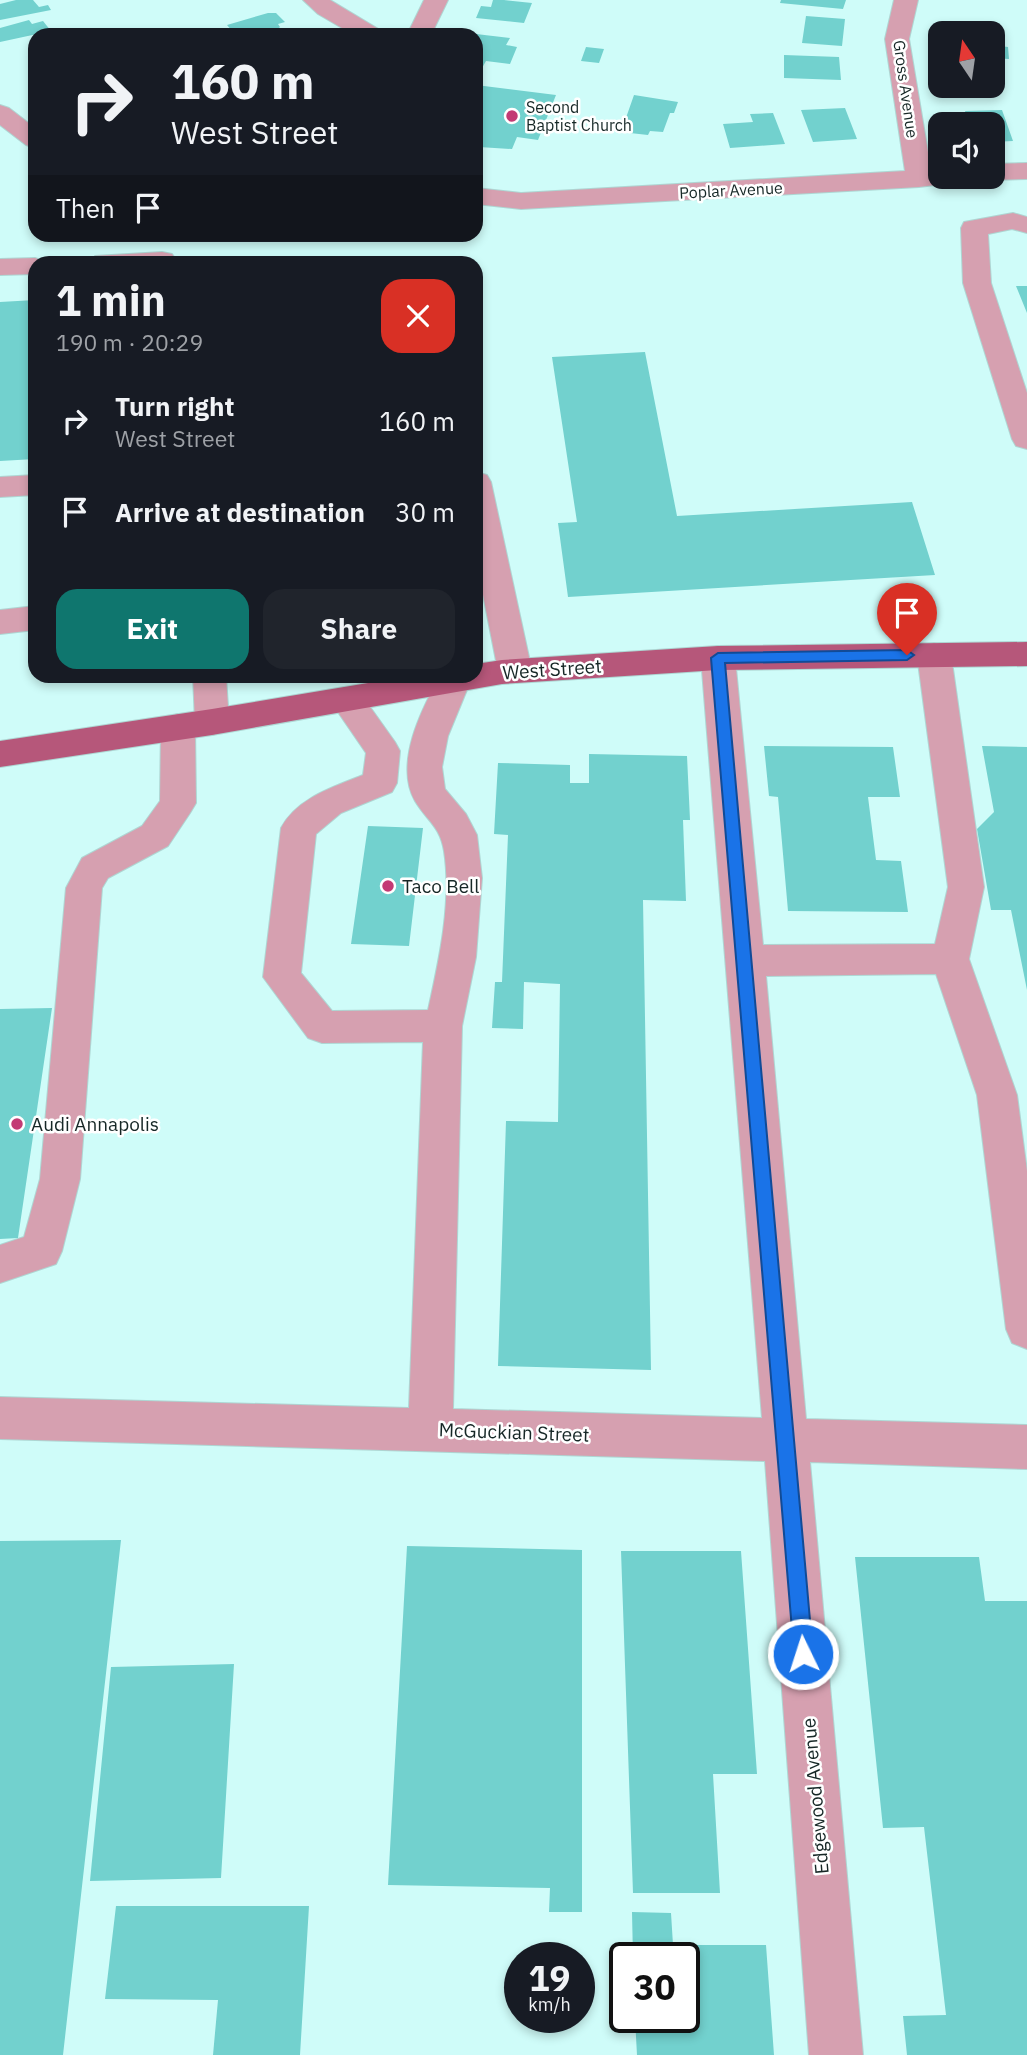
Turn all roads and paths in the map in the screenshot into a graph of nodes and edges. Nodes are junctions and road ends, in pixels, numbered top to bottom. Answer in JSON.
{"nodes":[{"id":1,"x":315,"y":0,"type":"edge"},
{"id":2,"x":436,"y":0,"type":"edge"},
{"id":3,"x":906,"y":0,"type":"edge"},
{"id":4,"x":359,"y":28,"type":"edge"},
{"id":5,"x":422,"y":28,"type":"edge"},
{"id":6,"x":0,"y":113,"type":"edge"},
{"id":7,"x":28,"y":135,"type":"edge"},
{"id":8,"x":928,"y":166,"type":"edge"},
{"id":9,"x":1027,"y":171,"type":"edge"},
{"id":10,"x":1005,"y":172,"type":"edge"},
{"id":11,"x":928,"y":178,"type":"edge"},
{"id":12,"x":483,"y":197,"type":"edge"},
{"id":13,"x":519,"y":201,"type":"junction"},
{"id":14,"x":483,"y":207,"type":"edge"},
{"id":15,"x":1027,"y":225,"type":"edge"},
{"id":16,"x":160,"y":252,"type":"edge"},
{"id":17,"x":138,"y":256,"type":"edge"},
{"id":18,"x":28,"y":266,"type":"edge"},
{"id":19,"x":0,"y":267,"type":"edge"},
{"id":20,"x":1027,"y":439,"type":"edge"},
{"id":21,"x":28,"y":485,"type":"edge"},
{"id":22,"x":0,"y":487,"type":"edge"},
{"id":23,"x":483,"y":551,"type":"edge"},
{"id":24,"x":486,"y":580,"type":"edge"},
{"id":25,"x":28,"y":619,"type":"edge"},
{"id":26,"x":0,"y":622,"type":"edge"},
{"id":27,"x":1027,"y":654,"type":"edge"},
{"id":28,"x":934,"y":655,"type":"junction"},
{"id":29,"x":718,"y":658,"type":"junction"},
{"id":30,"x":515,"y":671,"type":"junction"},
{"id":31,"x":483,"y":676,"type":"edge"},
{"id":32,"x":207,"y":683,"type":"edge"},
{"id":33,"x":437,"y":683,"type":"edge"},
{"id":34,"x":453,"y":683,"type":"edge"},
{"id":35,"x":346,"y":699,"type":"junction"},
{"id":36,"x":195,"y":725,"type":"junction"},
{"id":37,"x":0,"y":754,"type":"edge"},
{"id":38,"x":380,"y":783,"type":"junction"},
{"id":39,"x":426,"y":788,"type":"junction"},
{"id":40,"x":950,"y":959,"type":"junction"},
{"id":41,"x":746,"y":961,"type":"junction"},
{"id":42,"x":443,"y":1026,"type":"junction"},
{"id":43,"x":1014,"y":1128,"type":"edge"},
{"id":44,"x":0,"y":1264,"type":"edge"},
{"id":45,"x":1027,"y":1329,"type":"edge"},
{"id":46,"x":0,"y":1418,"type":"edge"},
{"id":47,"x":430,"y":1429,"type":"junction"},
{"id":48,"x":786,"y":1439,"type":"junction"},
{"id":49,"x":1027,"y":1447,"type":"edge"},
{"id":50,"x":836,"y":2055,"type":"edge"}],
"edges":[{"from":1,"to":4,"type":"street"},
{"from":2,"to":5,"type":"street"},
{"from":3,"to":8,"type":"street","name":"Gross Avenue"},
{"from":6,"to":7,"type":"street"},
{"from":9,"to":10,"type":"street"},
{"from":11,"to":13,"type":"street","name":"Poplar Avenue"},
{"from":12,"to":13,"type":"street","name":"Poplar Avenue"},
{"from":13,"to":14,"type":"street","name":"Poplar Avenue"},
{"from":15,"to":20,"type":"street"},
{"from":16,"to":17,"type":"street"},
{"from":18,"to":19,"type":"street"},
{"from":21,"to":22,"type":"street"},
{"from":23,"to":24,"type":"street"},
{"from":24,"to":30,"type":"street"},
{"from":25,"to":26,"type":"street"},
{"from":27,"to":28,"type":"main road","name":"West Street"},
{"from":28,"to":29,"type":"main road","name":"West Street"},
{"from":28,"to":40,"type":"street"},
{"from":29,"to":30,"type":"main road","name":"West Street"},
{"from":29,"to":41,"type":"street","name":"Edgewood Avenue"},
{"from":30,"to":31,"type":"main road","name":"West Street"},
{"from":32,"to":36,"type":"street"},
{"from":33,"to":35,"type":"main road","name":"West Street"},
{"from":34,"to":39,"type":"street"},
{"from":35,"to":36,"type":"main road","name":"West Street"},
{"from":35,"to":38,"type":"street"},
{"from":36,"to":37,"type":"main road","name":"West Street"},
{"from":36,"to":44,"type":"street"},
{"from":38,"to":39,"type":"street"},
{"from":38,"to":42,"type":"street"},
{"from":39,"to":42,"type":"street"},
{"from":40,"to":41,"type":"street"},
{"from":40,"to":43,"type":"street"},
{"from":41,"to":48,"type":"street","name":"Edgewood Avenue"},
{"from":42,"to":47,"type":"street"},
{"from":43,"to":45,"type":"street"},
{"from":46,"to":47,"type":"street","name":"McGuckian Street"},
{"from":47,"to":48,"type":"street","name":"McGuckian Street"},
{"from":48,"to":49,"type":"street","name":"McGuckian Street"},
{"from":48,"to":50,"type":"street","name":"Edgewood Avenue"}]}
